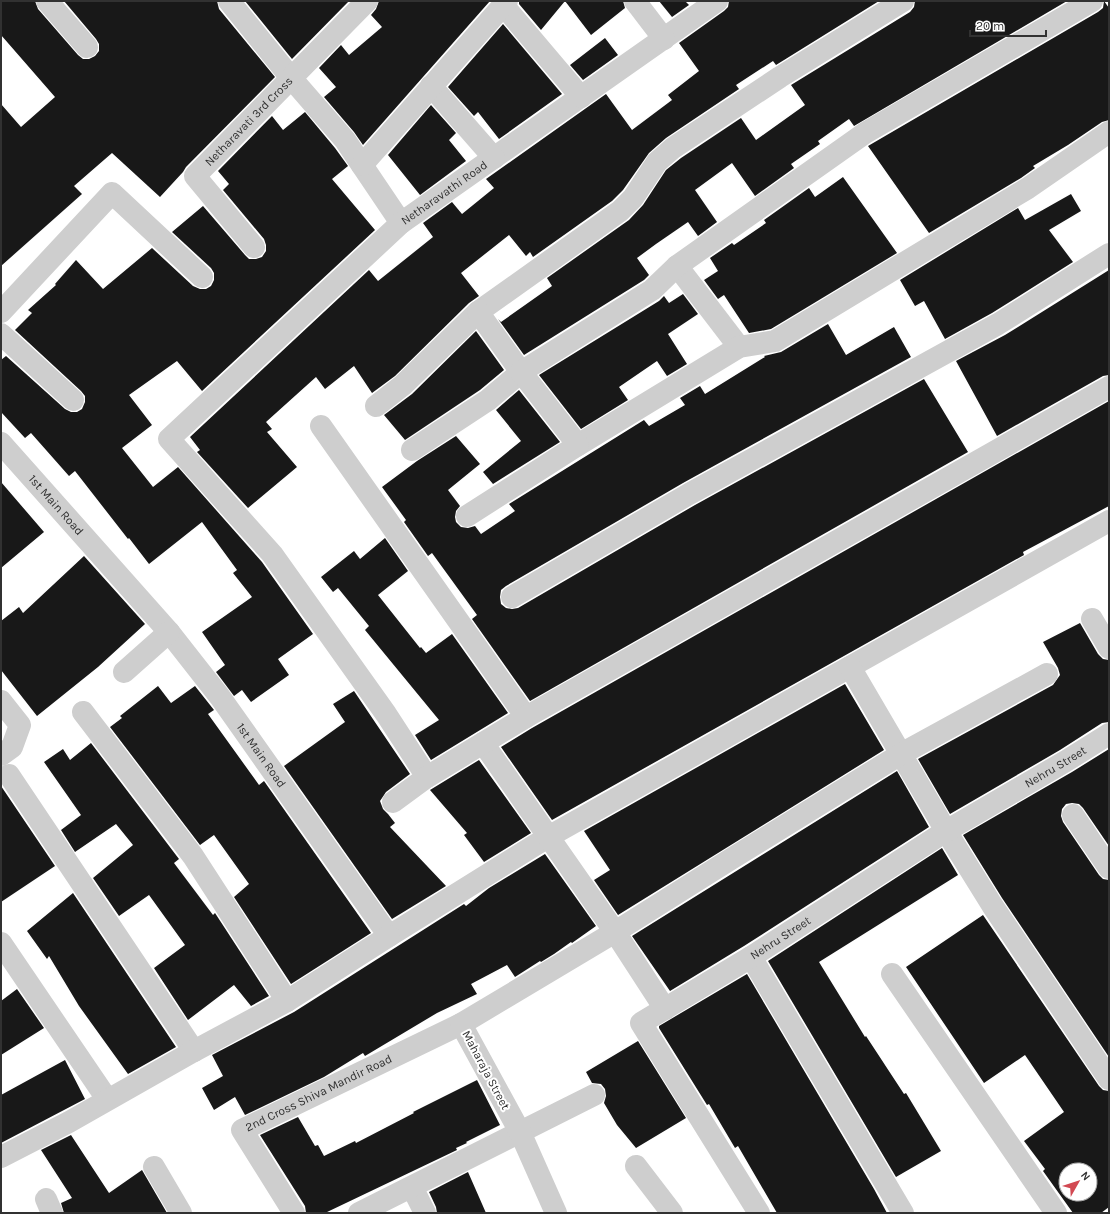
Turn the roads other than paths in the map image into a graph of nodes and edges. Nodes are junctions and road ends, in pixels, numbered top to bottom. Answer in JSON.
{"nodes":[{"id":1,"x":47,"y":1,"type":"edge"},
{"id":2,"x":229,"y":1,"type":"edge"},
{"id":3,"x":367,"y":1,"type":"edge"},
{"id":4,"x":635,"y":1,"type":"edge"},
{"id":5,"x":718,"y":1,"type":"edge"},
{"id":6,"x":903,"y":1,"type":"edge"},
{"id":7,"x":1092,"y":1,"type":"edge"},
{"id":8,"x":505,"y":3,"type":"edge"},
{"id":9,"x":664,"y":39,"type":"junction"},
{"id":10,"x":87,"y":47,"type":"dead end"},
{"id":11,"x":292,"y":79,"type":"junction"},
{"id":12,"x":431,"y":86,"type":"junction"},
{"id":13,"x":581,"y":97,"type":"junction"},
{"id":14,"x":1109,"y":132,"type":"edge"},
{"id":15,"x":494,"y":158,"type":"junction"},
{"id":16,"x":362,"y":165,"type":"junction"},
{"id":17,"x":402,"y":223,"type":"junction"},
{"id":18,"x":254,"y":247,"type":"dead end"},
{"id":19,"x":1109,"y":254,"type":"edge"},
{"id":20,"x":677,"y":266,"type":"junction"},
{"id":21,"x":202,"y":277,"type":"dead end"},
{"id":22,"x":1,"y":312,"type":"edge"},
{"id":23,"x":478,"y":312,"type":"junction"},
{"id":24,"x":1,"y":334,"type":"edge"},
{"id":25,"x":739,"y":347,"type":"junction"},
{"id":26,"x":521,"y":372,"type":"junction"},
{"id":27,"x":1109,"y":387,"type":"edge"},
{"id":28,"x":73,"y":400,"type":"dead end"},
{"id":29,"x":376,"y":406,"type":"dead end"},
{"id":30,"x":320,"y":426,"type":"dead end"},
{"id":31,"x":1,"y":443,"type":"edge"},
{"id":32,"x":578,"y":445,"type":"junction"},
{"id":33,"x":412,"y":450,"type":"dead end"},
{"id":34,"x":467,"y":516,"type":"dead end"},
{"id":35,"x":1109,"y":521,"type":"edge"},
{"id":36,"x":512,"y":597,"type":"dead end"},
{"id":37,"x":1092,"y":619,"type":"dead end"},
{"id":38,"x":168,"y":632,"type":"junction"},
{"id":39,"x":1109,"y":648,"type":"edge"},
{"id":40,"x":850,"y":667,"type":"junction"},
{"id":41,"x":124,"y":672,"type":"dead end"},
{"id":42,"x":1047,"y":674,"type":"dead end"},
{"id":43,"x":1,"y":701,"type":"edge"},
{"id":44,"x":84,"y":712,"type":"dead end"},
{"id":45,"x":526,"y":716,"type":"junction"},
{"id":46,"x":1109,"y":734,"type":"edge"},
{"id":47,"x":483,"y":743,"type":"junction"},
{"id":48,"x":901,"y":754,"type":"junction"},
{"id":49,"x":1,"y":755,"type":"edge"},
{"id":50,"x":9,"y":775,"type":"dead end"},
{"id":51,"x":427,"y":777,"type":"junction"},
{"id":52,"x":393,"y":802,"type":"dead end"},
{"id":53,"x":1073,"y":815,"type":"dead end"},
{"id":54,"x":946,"y":831,"type":"junction"},
{"id":55,"x":548,"y":837,"type":"junction"},
{"id":56,"x":1109,"y":868,"type":"edge"},
{"id":57,"x":615,"y":932,"type":"junction"},
{"id":58,"x":389,"y":936,"type":"junction"},
{"id":59,"x":1,"y":943,"type":"edge"},
{"id":60,"x":751,"y":957,"type":"junction"},
{"id":61,"x":892,"y":974,"type":"dead end"},
{"id":62,"x":287,"y":1001,"type":"junction"},
{"id":63,"x":665,"y":1009,"type":"junction"},
{"id":64,"x":461,"y":1024,"type":"junction"},
{"id":65,"x":194,"y":1051,"type":"junction"},
{"id":66,"x":1109,"y":1079,"type":"edge"},
{"id":67,"x":594,"y":1095,"type":"dead end"},
{"id":68,"x":107,"y":1099,"type":"junction"},
{"id":69,"x":520,"y":1132,"type":"junction"},
{"id":70,"x":1,"y":1157,"type":"edge"},
{"id":71,"x":636,"y":1166,"type":"dead end"},
{"id":72,"x":154,"y":1167,"type":"dead end"},
{"id":73,"x":412,"y":1187,"type":"junction"},
{"id":74,"x":181,"y":1213,"type":"edge"},
{"id":75,"x":294,"y":1213,"type":"edge"},
{"id":76,"x":360,"y":1213,"type":"edge"},
{"id":77,"x":425,"y":1213,"type":"edge"},
{"id":78,"x":556,"y":1213,"type":"edge"},
{"id":79,"x":672,"y":1213,"type":"edge"},
{"id":80,"x":759,"y":1213,"type":"edge"},
{"id":81,"x":902,"y":1213,"type":"edge"},
{"id":82,"x":1056,"y":1213,"type":"edge"}],
"edges":[{"from":1,"to":10,"type":"street"},
{"from":2,"to":11,"type":"street","name":"Netharavathi Road"},
{"from":3,"to":11,"type":"street","name":"Netharavati 3rd Cross"},
{"from":4,"to":9,"type":"street"},
{"from":5,"to":9,"type":"street","name":"Netharavathi Road"},
{"from":6,"to":23,"type":"street"},
{"from":7,"to":20,"type":"street"},
{"from":8,"to":12,"type":"street"},
{"from":8,"to":13,"type":"street"},
{"from":9,"to":13,"type":"street","name":"Netharavathi Road"},
{"from":11,"to":16,"type":"street","name":"Netharavathi Road"},
{"from":11,"to":18,"type":"street","name":"Netharavati 3rd Cross"},
{"from":12,"to":15,"type":"street"},
{"from":12,"to":16,"type":"street"},
{"from":13,"to":15,"type":"street","name":"Netharavathi Road"},
{"from":14,"to":25,"type":"street"},
{"from":15,"to":17,"type":"street","name":"Netharavathi Road"},
{"from":16,"to":17,"type":"street","name":"Netharavathi Road"},
{"from":17,"to":51,"type":"street"},
{"from":19,"to":36,"type":"street"},
{"from":20,"to":25,"type":"street"},
{"from":20,"to":26,"type":"street"},
{"from":21,"to":22,"type":"street"},
{"from":23,"to":26,"type":"street"},
{"from":23,"to":29,"type":"street"},
{"from":24,"to":28,"type":"street"},
{"from":25,"to":32,"type":"street"},
{"from":26,"to":32,"type":"street"},
{"from":26,"to":33,"type":"street"},
{"from":27,"to":45,"type":"street"},
{"from":30,"to":45,"type":"street"},
{"from":31,"to":38,"type":"street","name":"1st Main Road"},
{"from":32,"to":34,"type":"street"},
{"from":35,"to":40,"type":"street"},
{"from":37,"to":39,"type":"street"},
{"from":38,"to":41,"type":"street"},
{"from":38,"to":58,"type":"street","name":"1st Main Road"},
{"from":40,"to":48,"type":"street"},
{"from":40,"to":55,"type":"street"},
{"from":42,"to":48,"type":"street","name":"Maharaja Street"},
{"from":43,"to":49,"type":"street"},
{"from":44,"to":62,"type":"street"},
{"from":45,"to":47,"type":"street"},
{"from":46,"to":54,"type":"street","name":"Nehru Street"},
{"from":47,"to":51,"type":"street"},
{"from":47,"to":55,"type":"street"},
{"from":48,"to":54,"type":"street"},
{"from":48,"to":57,"type":"street","name":"Maharaja Street"},
{"from":50,"to":65,"type":"street"},
{"from":51,"to":52,"type":"street"},
{"from":53,"to":56,"type":"street"},
{"from":54,"to":60,"type":"street","name":"Nehru Street"},
{"from":54,"to":66,"type":"street"},
{"from":55,"to":57,"type":"street"},
{"from":55,"to":58,"type":"street"},
{"from":57,"to":63,"type":"street"},
{"from":57,"to":64,"type":"street","name":"Maharaja Street"},
{"from":58,"to":62,"type":"street"},
{"from":59,"to":68,"type":"street"},
{"from":60,"to":63,"type":"street","name":"Nehru Street"},
{"from":60,"to":81,"type":"street"},
{"from":61,"to":82,"type":"street"},
{"from":62,"to":65,"type":"street"},
{"from":63,"to":80,"type":"street","name":"Nehru Street"},
{"from":64,"to":69,"type":"street","name":"Maharaja Street"},
{"from":64,"to":75,"type":"street","name":"2nd Cross Shiva Mandir Road"},
{"from":65,"to":68,"type":"street"},
{"from":67,"to":69,"type":"street"},
{"from":68,"to":70,"type":"street"},
{"from":69,"to":73,"type":"street"},
{"from":69,"to":78,"type":"street","name":"Maharaja Street"},
{"from":71,"to":79,"type":"street"},
{"from":72,"to":74,"type":"street"},
{"from":73,"to":76,"type":"street"},
{"from":73,"to":77,"type":"street"}]}
